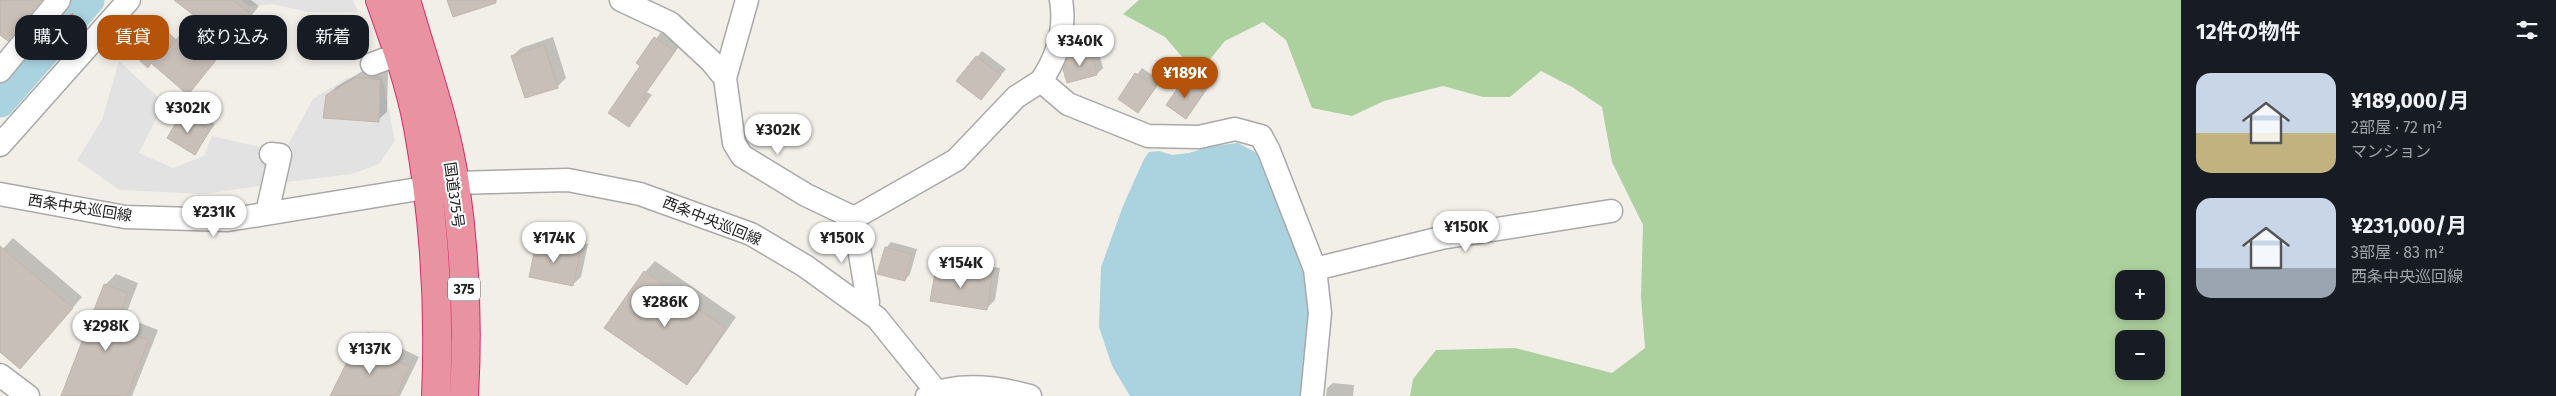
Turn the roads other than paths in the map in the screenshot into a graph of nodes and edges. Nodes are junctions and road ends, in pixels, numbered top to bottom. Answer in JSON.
{"nodes":[{"id":1,"x":130,"y":0,"type":"edge"},
{"id":2,"x":380,"y":0,"type":"edge"},
{"id":3,"x":406,"y":0,"type":"edge"},
{"id":4,"x":621,"y":0,"type":"edge"},
{"id":5,"x":747,"y":0,"type":"edge"},
{"id":6,"x":1061,"y":0,"type":"edge"},
{"id":7,"x":58,"y":1,"type":"edge"},
{"id":8,"x":399,"y":54,"type":"junction"},
{"id":9,"x":372,"y":64,"type":"dead end"},
{"id":10,"x":0,"y":71,"type":"edge"},
{"id":11,"x":724,"y":78,"type":"junction"},
{"id":12,"x":1041,"y":81,"type":"junction"},
{"id":13,"x":0,"y":145,"type":"edge"},
{"id":14,"x":271,"y":154,"type":"dead end"},
{"id":15,"x":455,"y":183,"type":"junction"},
{"id":16,"x":428,"y":186,"type":"junction"},
{"id":17,"x":0,"y":194,"type":"edge"},
{"id":18,"x":1611,"y":212,"type":"dead end"},
{"id":19,"x":267,"y":213,"type":"junction"},
{"id":20,"x":854,"y":218,"type":"junction"},
{"id":21,"x":1315,"y":269,"type":"junction"},
{"id":22,"x":867,"y":311,"type":"junction"},
{"id":23,"x":0,"y":375,"type":"edge"},
{"id":24,"x":934,"y":395,"type":"edge"},
{"id":25,"x":28,"y":396,"type":"edge"},
{"id":26,"x":436,"y":396,"type":"edge"},
{"id":27,"x":464,"y":396,"type":"edge"},
{"id":28,"x":1030,"y":396,"type":"edge"},
{"id":29,"x":1312,"y":396,"type":"edge"}],
"edges":[{"from":1,"to":13,"type":"street"},
{"from":2,"to":8,"type":"highway","name":"国道375号","number":"375"},
{"from":3,"to":15,"type":"highway","name":"国道375号","number":"375"},
{"from":4,"to":11,"type":"street"},
{"from":5,"to":11,"type":"street"},
{"from":6,"to":12,"type":"street"},
{"from":7,"to":10,"type":"street"},
{"from":8,"to":9,"type":"street"},
{"from":8,"to":16,"type":"highway","name":"国道375号","number":"375"},
{"from":11,"to":20,"type":"street"},
{"from":12,"to":20,"type":"street"},
{"from":12,"to":21,"type":"street"},
{"from":14,"to":19,"type":"street"},
{"from":15,"to":16,"type":"street","name":"西条中央巡回線"},
{"from":15,"to":22,"type":"street","name":"西条中央巡回線"},
{"from":15,"to":27,"type":"highway","name":"国道375号","number":"375"},
{"from":16,"to":19,"type":"street","name":"西条中央巡回線"},
{"from":16,"to":26,"type":"highway","name":"国道375号","number":"375"},
{"from":17,"to":19,"type":"street","name":"西条中央巡回線"},
{"from":18,"to":21,"type":"street"},
{"from":20,"to":22,"type":"street"},
{"from":21,"to":29,"type":"street"},
{"from":22,"to":24,"type":"street","name":"西条中央巡回線"},
{"from":23,"to":25,"type":"street"},
{"from":24,"to":28,"type":"street"}]}
